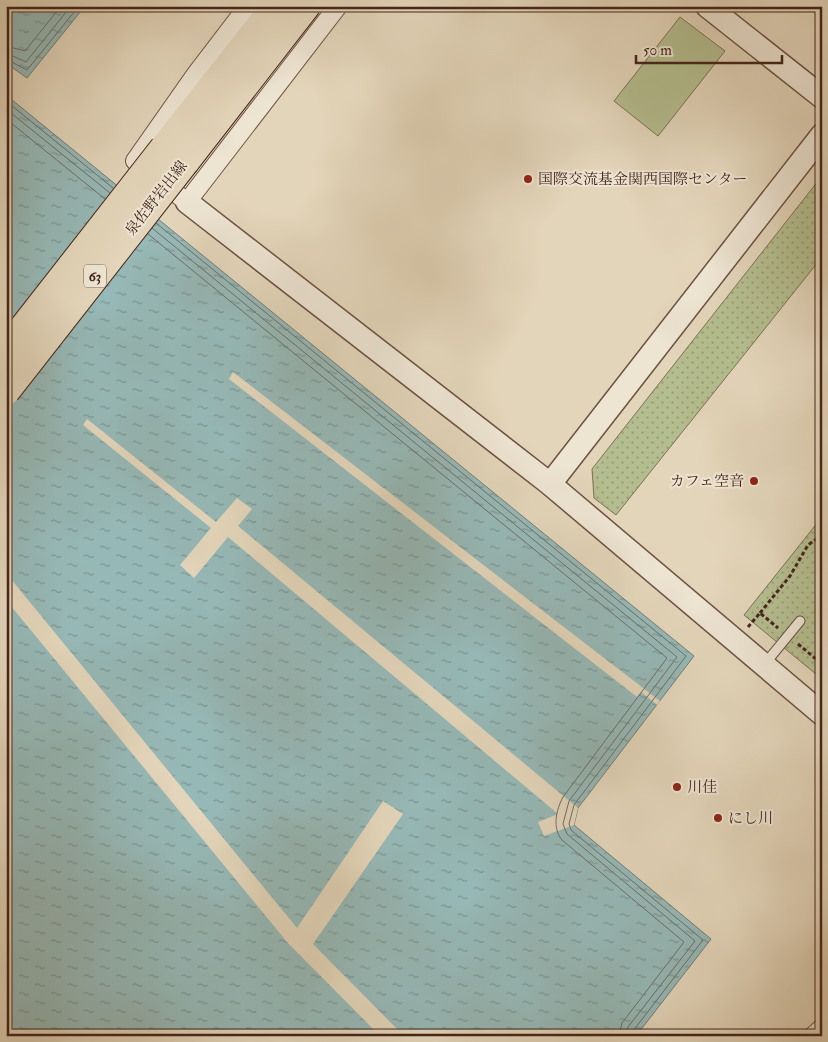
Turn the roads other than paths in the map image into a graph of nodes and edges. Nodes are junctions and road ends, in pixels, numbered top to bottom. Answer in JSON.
{"nodes":[{"id":1,"x":248,"y":6,"type":"edge"},
{"id":2,"x":276,"y":6,"type":"edge"},
{"id":3,"x":306,"y":6,"type":"edge"},
{"id":4,"x":338,"y":6,"type":"edge"},
{"id":5,"x":707,"y":6,"type":"edge"},
{"id":6,"x":822,"y":97,"type":"edge"},
{"id":7,"x":822,"y":135,"type":"edge"},
{"id":8,"x":175,"y":155,"type":"junction"},
{"id":9,"x":187,"y":202,"type":"junction"},
{"id":10,"x":6,"y":350,"type":"edge"},
{"id":11,"x":6,"y":391,"type":"edge"},
{"id":12,"x":550,"y":484,"type":"junction"},
{"id":13,"x":800,"y":621,"type":"dead end"},
{"id":14,"x":764,"y":665,"type":"junction"},
{"id":15,"x":822,"y":714,"type":"edge"},
{"id":16,"x":822,"y":1028,"type":"edge"},
{"id":17,"x":814,"y":1036,"type":"edge"}],
"edges":[{"from":1,"to":9,"type":"street"},
{"from":2,"to":8,"type":"main road","name":"泉佐野岩出線","number":"63"},
{"from":3,"to":8,"type":"main road","name":"泉佐野岩出線","number":"63"},
{"from":4,"to":9,"type":"street"},
{"from":5,"to":6,"type":"street"},
{"from":7,"to":12,"type":"street"},
{"from":8,"to":10,"type":"main road","name":"泉佐野岩出線","number":"63","bridge":true},
{"from":8,"to":11,"type":"main road","name":"泉佐野岩出線","number":"63","bridge":true},
{"from":9,"to":12,"type":"street"},
{"from":12,"to":14,"type":"street"},
{"from":13,"to":14,"type":"lane"},
{"from":14,"to":15,"type":"street"},
{"from":16,"to":17,"type":"street"}]}
